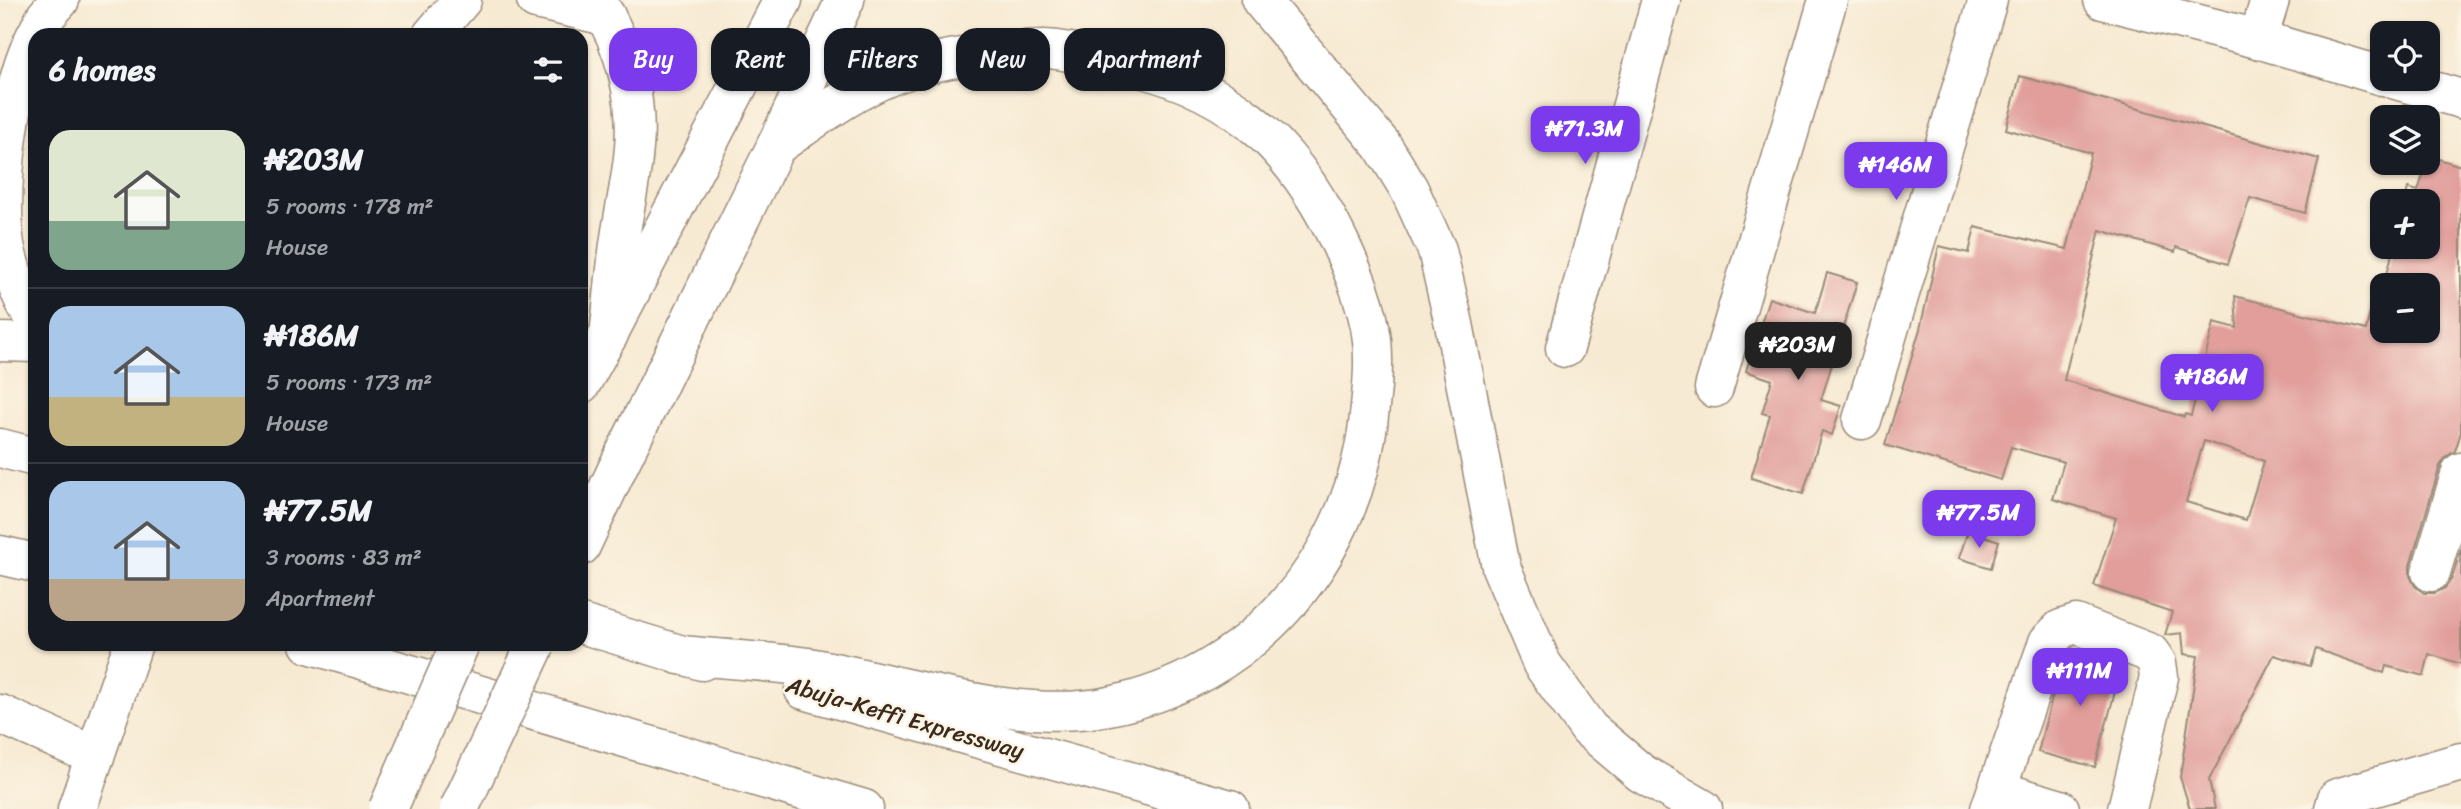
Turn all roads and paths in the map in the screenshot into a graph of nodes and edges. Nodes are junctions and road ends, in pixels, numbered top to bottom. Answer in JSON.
{"nodes":[{"id":1,"x":60,"y":0,"type":"edge"},
{"id":2,"x":462,"y":0,"type":"edge"},
{"id":3,"x":536,"y":0,"type":"edge"},
{"id":4,"x":783,"y":0,"type":"edge"},
{"id":5,"x":845,"y":0,"type":"edge"},
{"id":6,"x":1261,"y":0,"type":"edge"},
{"id":7,"x":1661,"y":0,"type":"edge"},
{"id":8,"x":1828,"y":0,"type":"edge"},
{"id":9,"x":1988,"y":0,"type":"edge"},
{"id":10,"x":2103,"y":0,"type":"edge"},
{"id":11,"x":2270,"y":0,"type":"edge"},
{"id":12,"x":601,"y":8,"type":"edge"},
{"id":13,"x":40,"y":28,"type":"edge"},
{"id":14,"x":438,"y":28,"type":"edge"},
{"id":15,"x":2258,"y":39,"type":"junction"},
{"id":16,"x":28,"y":51,"type":"edge"},
{"id":17,"x":2370,"y":72,"type":"edge"},
{"id":18,"x":2434,"y":91,"type":"edge"},
{"id":19,"x":2461,"y":99,"type":"edge"},
{"id":20,"x":776,"y":146,"type":"junction"},
{"id":21,"x":28,"y":309,"type":"edge"},
{"id":22,"x":609,"y":334,"type":"junction"},
{"id":23,"x":0,"y":342,"type":"edge"},
{"id":24,"x":28,"y":343,"type":"edge"},
{"id":25,"x":1565,"y":348,"type":"dead end"},
{"id":26,"x":588,"y":372,"type":"edge"},
{"id":27,"x":1714,"y":388,"type":"dead end"},
{"id":28,"x":1862,"y":420,"type":"dead end"},
{"id":29,"x":0,"y":448,"type":"edge"},
{"id":30,"x":28,"y":455,"type":"edge"},
{"id":31,"x":2461,"y":471,"type":"edge"},
{"id":32,"x":588,"y":531,"type":"edge"},
{"id":33,"x":0,"y":555,"type":"edge"},
{"id":34,"x":28,"y":562,"type":"edge"},
{"id":35,"x":2431,"y":572,"type":"dead end"},
{"id":36,"x":28,"y":575,"type":"edge"},
{"id":37,"x":0,"y":579,"type":"edge"},
{"id":38,"x":588,"y":626,"type":"edge"},
{"id":39,"x":131,"y":651,"type":"edge"},
{"id":40,"x":332,"y":651,"type":"edge"},
{"id":41,"x":457,"y":651,"type":"edge"},
{"id":42,"x":533,"y":651,"type":"edge"},
{"id":43,"x":679,"y":655,"type":"junction"},
{"id":44,"x":0,"y":714,"type":"edge"},
{"id":45,"x":95,"y":756,"type":"junction"},
{"id":46,"x":2461,"y":762,"type":"edge"},
{"id":47,"x":1994,"y":800,"type":"edge"},
{"id":48,"x":845,"y":806,"type":"edge"},
{"id":49,"x":77,"y":809,"type":"edge"},
{"id":50,"x":388,"y":809,"type":"edge"},
{"id":51,"x":459,"y":809,"type":"edge"},
{"id":52,"x":1230,"y":809,"type":"edge"},
{"id":53,"x":1703,"y":809,"type":"edge"},
{"id":54,"x":2060,"y":809,"type":"edge"},
{"id":55,"x":2127,"y":809,"type":"edge"},
{"id":56,"x":2334,"y":809,"type":"edge"}],
"edges":[{"from":1,"to":13,"type":"main road"},
{"from":2,"to":14,"type":"main road"},
{"from":3,"to":12,"type":"main road"},
{"from":4,"to":22,"type":"main road"},
{"from":5,"to":20,"type":"main road"},
{"from":6,"to":53,"type":"main road"},
{"from":7,"to":25,"type":"main road"},
{"from":8,"to":27,"type":"main road"},
{"from":9,"to":28,"type":"main road"},
{"from":10,"to":15,"type":"main road"},
{"from":11,"to":15,"type":"main road"},
{"from":12,"to":22,"type":"main road"},
{"from":15,"to":17,"type":"main road"},
{"from":16,"to":21,"type":"main road"},
{"from":18,"to":19,"type":"main road"},
{"from":20,"to":32,"type":"main road"},
{"from":20,"to":43,"type":"main road"},
{"from":22,"to":26,"type":"main road"},
{"from":23,"to":24,"type":"main road"},
{"from":29,"to":30,"type":"main road"},
{"from":31,"to":35,"type":"main road"},
{"from":33,"to":34,"type":"main road"},
{"from":36,"to":37,"type":"main road"},
{"from":38,"to":43,"type":"main road","name":"Abuja-Keffi Expressway"},
{"from":39,"to":45,"type":"main road"},
{"from":40,"to":48,"type":"main road"},
{"from":41,"to":50,"type":"main road","bridge":true},
{"from":42,"to":51,"type":"main road","bridge":true},
{"from":43,"to":52,"type":"main road","name":"Abuja-Keffi Expressway"},
{"from":44,"to":45,"type":"main road"},
{"from":45,"to":49,"type":"main road"},
{"from":46,"to":56,"type":"main road"},
{"from":47,"to":54,"type":"main road"},
{"from":47,"to":55,"type":"main road"}]}
